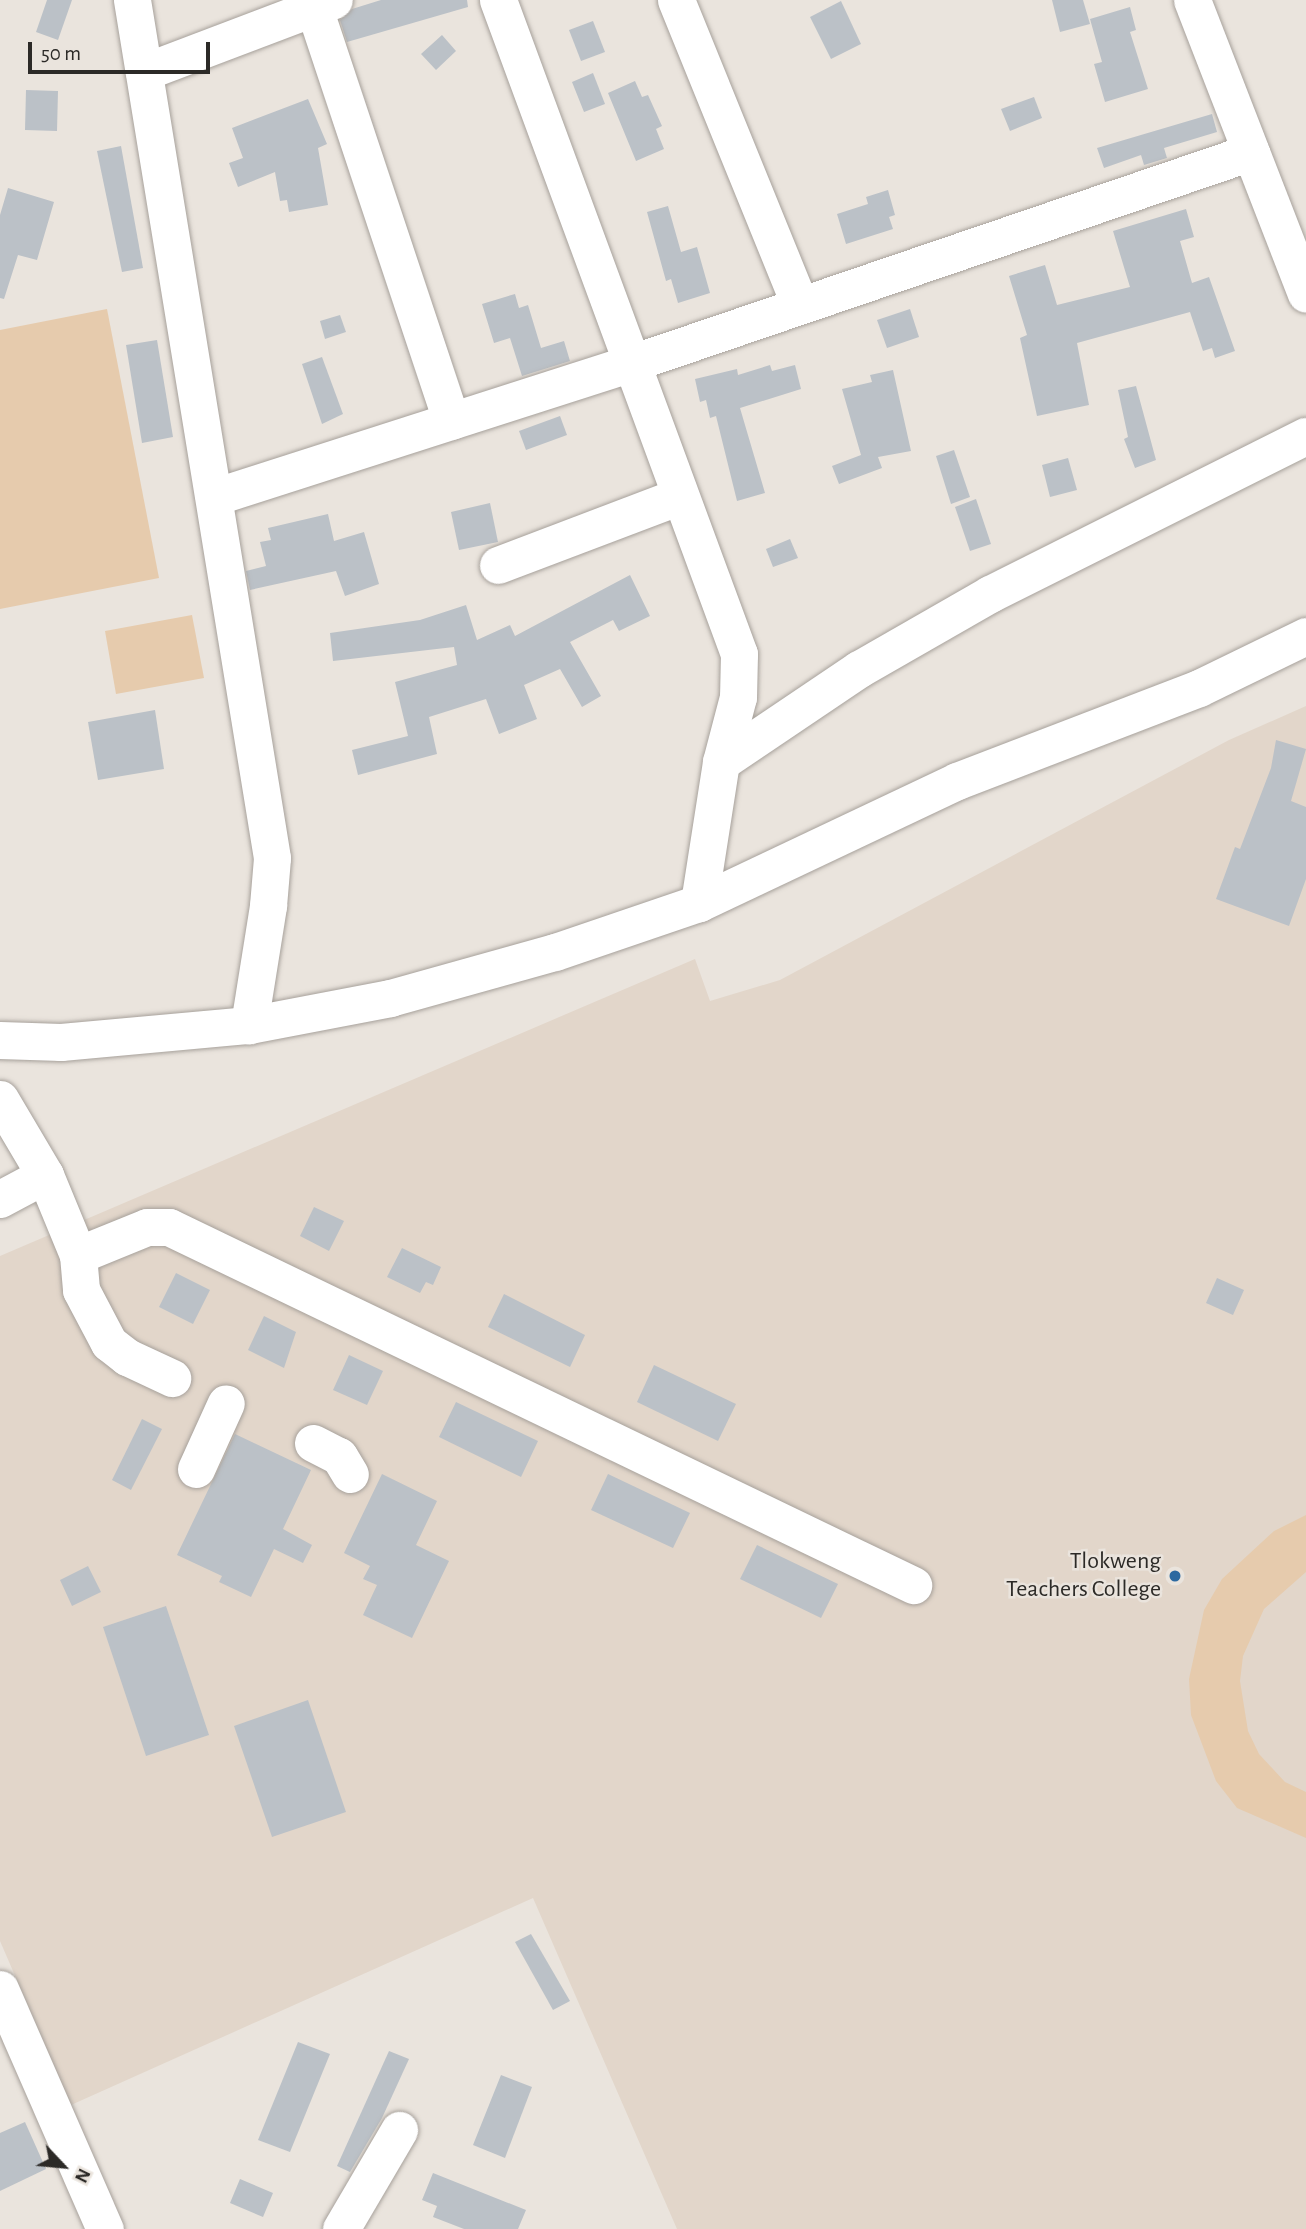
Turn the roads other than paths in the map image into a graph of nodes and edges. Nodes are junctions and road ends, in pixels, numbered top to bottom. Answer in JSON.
{"nodes":[{"id":1,"x":132,"y":0,"type":"edge"},
{"id":2,"x":498,"y":0,"type":"edge"},
{"id":3,"x":676,"y":0,"type":"edge"},
{"id":4,"x":1192,"y":0,"type":"edge"},
{"id":5,"x":324,"y":4,"type":"edge"},
{"id":6,"x":144,"y":72,"type":"junction"},
{"id":7,"x":1251,"y":152,"type":"junction"},
{"id":8,"x":1306,"y":294,"type":"edge"},
{"id":9,"x":800,"y":305,"type":"junction"},
{"id":10,"x":629,"y":363,"type":"junction"},
{"id":11,"x":451,"y":421,"type":"junction"},
{"id":12,"x":1306,"y":436,"type":"edge"},
{"id":13,"x":214,"y":497,"type":"junction"},
{"id":14,"x":677,"y":497,"type":"junction"},
{"id":15,"x":498,"y":565,"type":"dead end"},
{"id":16,"x":1306,"y":636,"type":"edge"},
{"id":17,"x":721,"y":762,"type":"junction"},
{"id":18,"x":699,"y":903,"type":"junction"},
{"id":19,"x":249,"y":1025,"type":"junction"},
{"id":20,"x":0,"y":1040,"type":"edge"},
{"id":21,"x":0,"y":1098,"type":"edge"},
{"id":22,"x":45,"y":1175,"type":"junction"},
{"id":23,"x":0,"y":1199,"type":"edge"},
{"id":24,"x":78,"y":1255,"type":"junction"},
{"id":25,"x":172,"y":1378,"type":"dead end"},
{"id":26,"x":226,"y":1403,"type":"dead end"},
{"id":27,"x":313,"y":1443,"type":"dead end"},
{"id":28,"x":196,"y":1469,"type":"dead end"},
{"id":29,"x":350,"y":1474,"type":"dead end"},
{"id":30,"x":913,"y":1585,"type":"dead end"},
{"id":31,"x":0,"y":1989,"type":"edge"},
{"id":32,"x":399,"y":2130,"type":"dead end"},
{"id":33,"x":105,"y":2229,"type":"edge"},
{"id":34,"x":341,"y":2229,"type":"edge"}],
"edges":[{"from":1,"to":6,"type":"street"},
{"from":2,"to":10,"type":"street"},
{"from":3,"to":9,"type":"street"},
{"from":4,"to":7,"type":"street"},
{"from":5,"to":6,"type":"street"},
{"from":5,"to":11,"type":"street"},
{"from":6,"to":13,"type":"street"},
{"from":7,"to":8,"type":"street"},
{"from":7,"to":9,"type":"street"},
{"from":9,"to":10,"type":"street"},
{"from":10,"to":11,"type":"street"},
{"from":10,"to":14,"type":"street"},
{"from":11,"to":13,"type":"street"},
{"from":12,"to":17,"type":"street"},
{"from":13,"to":19,"type":"street"},
{"from":14,"to":15,"type":"street"},
{"from":14,"to":17,"type":"street"},
{"from":16,"to":18,"type":"street"},
{"from":17,"to":18,"type":"street"},
{"from":18,"to":19,"type":"street"},
{"from":19,"to":20,"type":"street"},
{"from":21,"to":22,"type":"street"},
{"from":22,"to":23,"type":"street"},
{"from":22,"to":24,"type":"street"},
{"from":24,"to":25,"type":"street"},
{"from":24,"to":30,"type":"street"},
{"from":26,"to":28,"type":"street"},
{"from":27,"to":29,"type":"street"},
{"from":31,"to":33,"type":"street"},
{"from":32,"to":34,"type":"street"}]}
